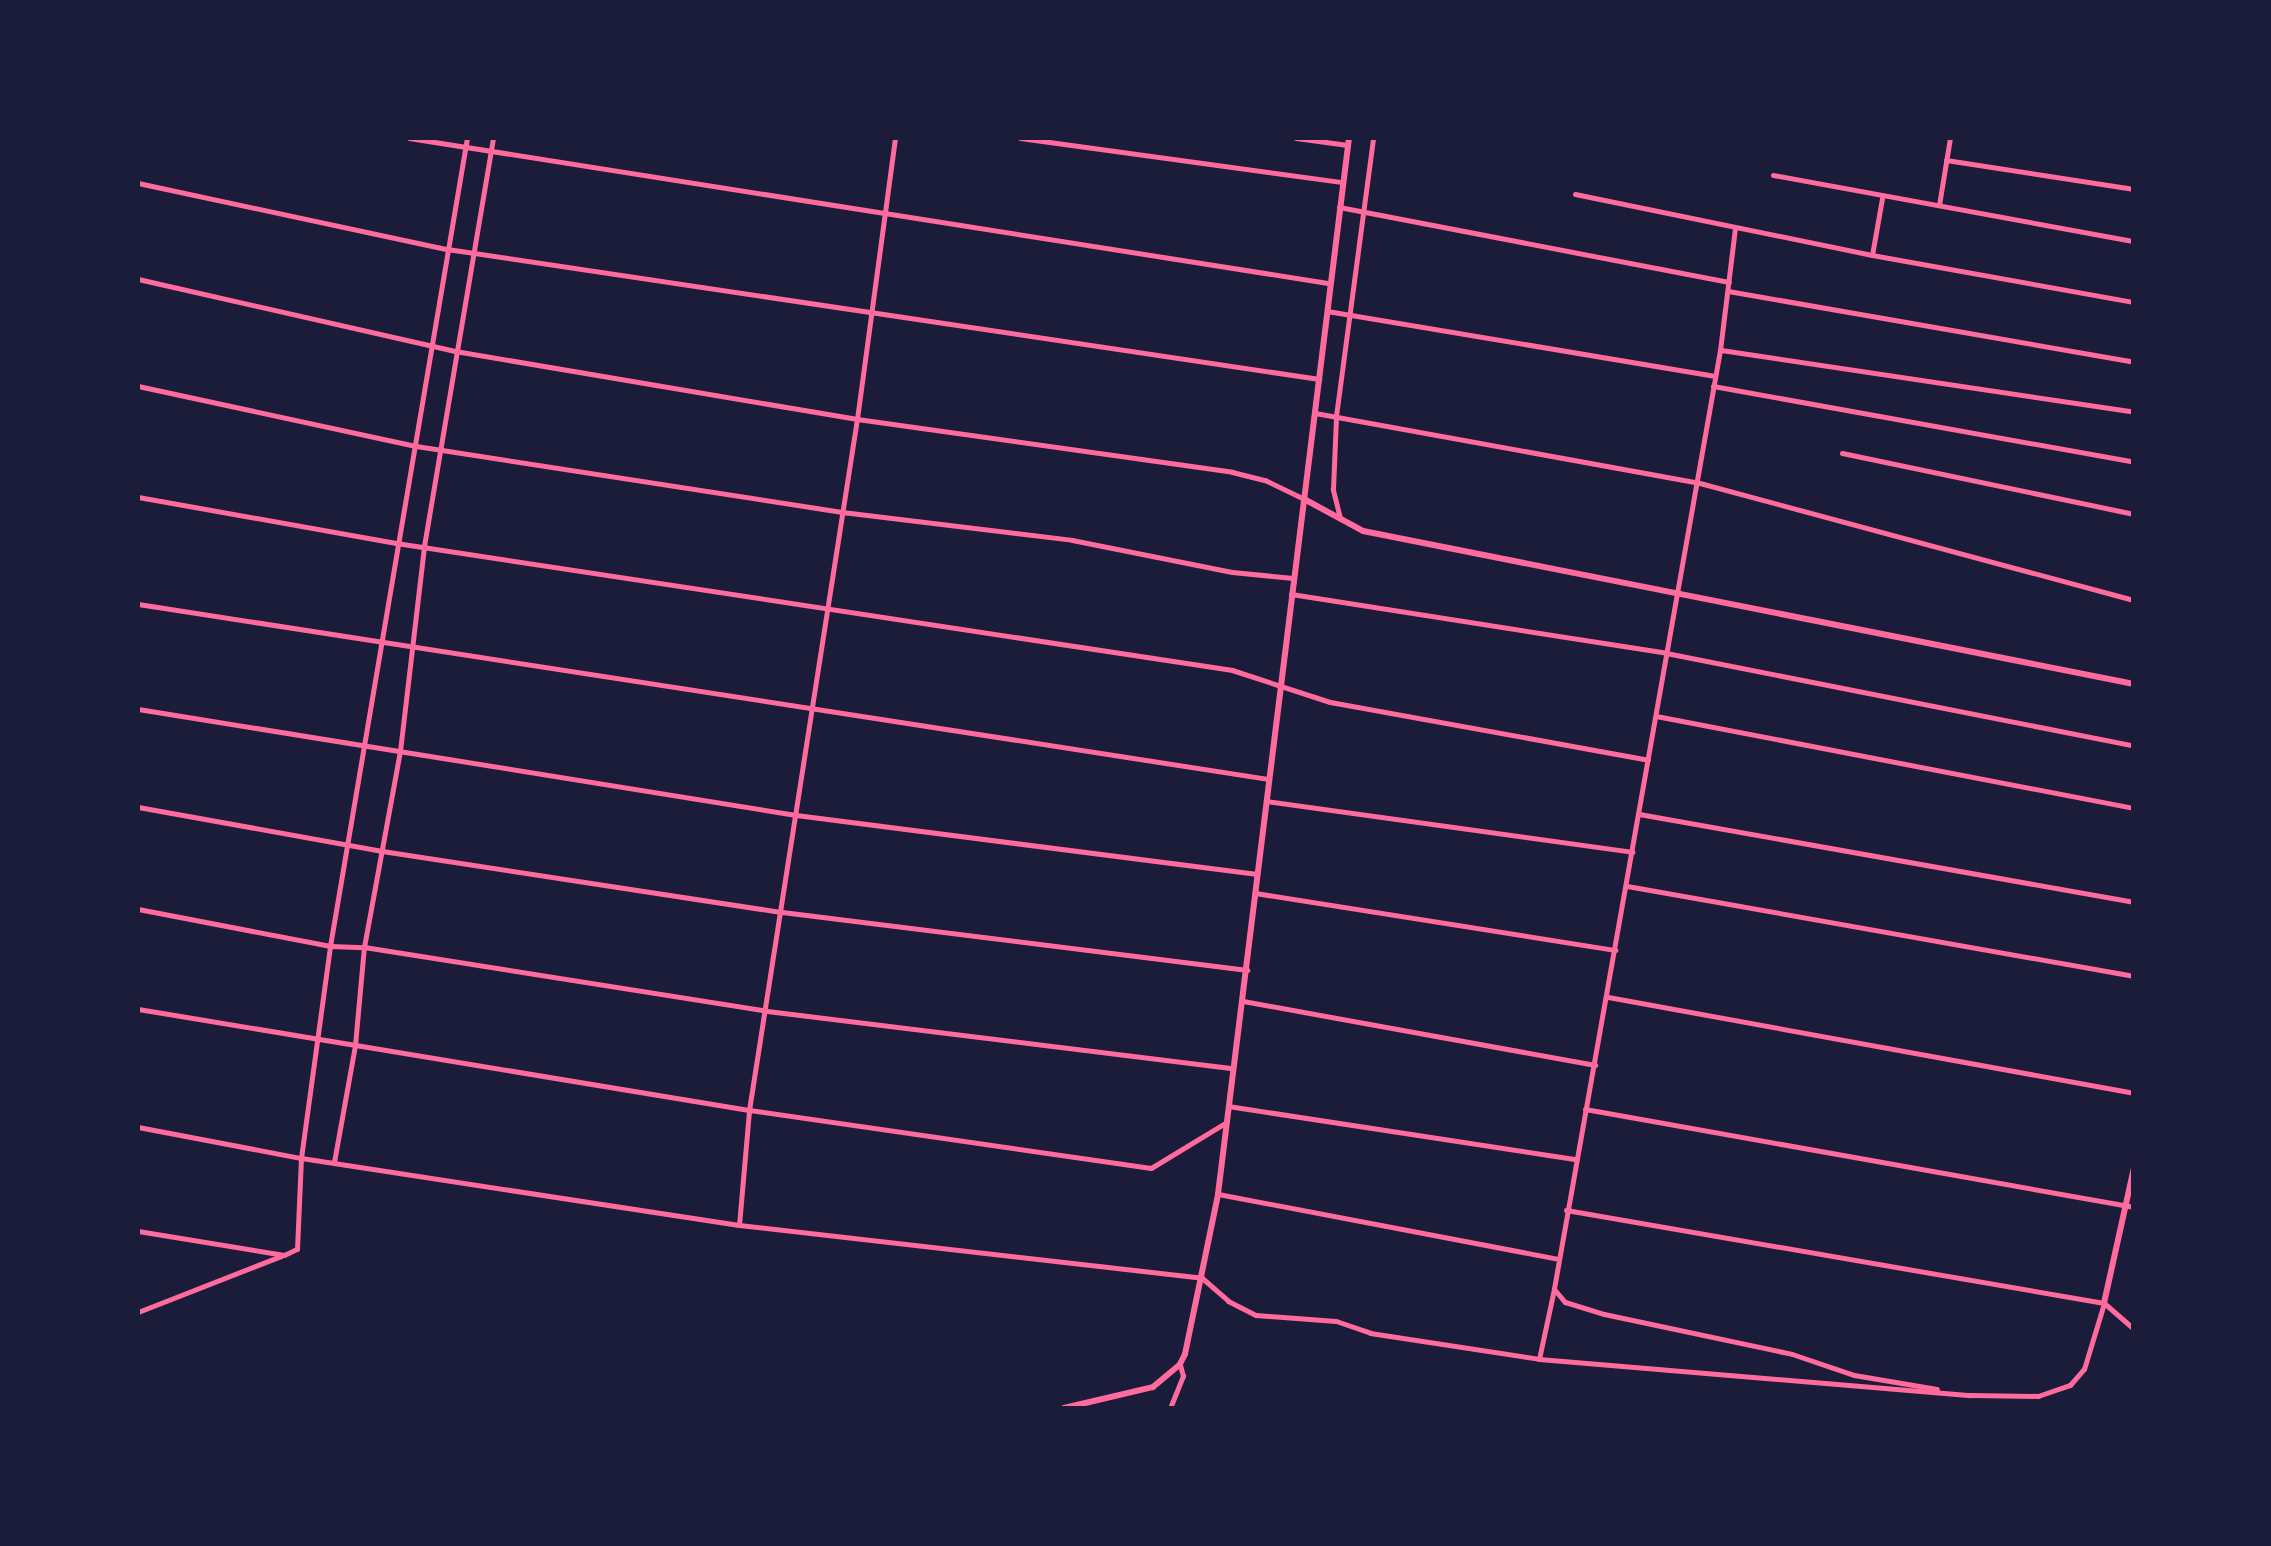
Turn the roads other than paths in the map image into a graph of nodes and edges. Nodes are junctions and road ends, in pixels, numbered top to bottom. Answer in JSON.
{"nodes":[{"id":1,"x":409,"y":138,"type":"edge"},
{"id":2,"x":466,"y":138,"type":"edge"},
{"id":3,"x":493,"y":138,"type":"edge"},
{"id":4,"x":895,"y":138,"type":"edge"},
{"id":5,"x":1020,"y":138,"type":"edge"},
{"id":6,"x":1296,"y":138,"type":"edge"},
{"id":7,"x":1373,"y":138,"type":"edge"},
{"id":8,"x":1950,"y":138,"type":"edge"},
{"id":9,"x":1349,"y":141,"type":"edge"},
{"id":10,"x":465,"y":149,"type":"junction"},
{"id":11,"x":491,"y":153,"type":"junction"},
{"id":12,"x":1946,"y":160,"type":"junction"},
{"id":13,"x":1773,"y":175,"type":"dead end"},
{"id":14,"x":1342,"y":182,"type":"junction"},
{"id":15,"x":138,"y":183,"type":"edge"},
{"id":16,"x":2134,"y":189,"type":"edge"},
{"id":17,"x":1575,"y":194,"type":"dead end"},
{"id":18,"x":1882,"y":198,"type":"junction"},
{"id":19,"x":1939,"y":205,"type":"junction"},
{"id":20,"x":1338,"y":207,"type":"junction"},
{"id":21,"x":887,"y":212,"type":"junction"},
{"id":22,"x":1366,"y":212,"type":"junction"},
{"id":23,"x":1735,"y":228,"type":"junction"},
{"id":24,"x":2134,"y":241,"type":"edge"},
{"id":25,"x":447,"y":250,"type":"junction"},
{"id":26,"x":474,"y":251,"type":"junction"},
{"id":27,"x":1872,"y":256,"type":"junction"},
{"id":28,"x":138,"y":279,"type":"edge"},
{"id":29,"x":1729,"y":282,"type":"junction"},
{"id":30,"x":1328,"y":283,"type":"junction"},
{"id":31,"x":1727,"y":290,"type":"junction"},
{"id":32,"x":2134,"y":302,"type":"edge"},
{"id":33,"x":872,"y":310,"type":"junction"},
{"id":34,"x":1325,"y":310,"type":"junction"},
{"id":35,"x":1351,"y":315,"type":"junction"},
{"id":36,"x":433,"y":346,"type":"junction"},
{"id":37,"x":1720,"y":350,"type":"junction"},
{"id":38,"x":455,"y":352,"type":"junction"},
{"id":39,"x":2134,"y":362,"type":"edge"},
{"id":40,"x":1714,"y":376,"type":"junction"},
{"id":41,"x":1319,"y":379,"type":"junction"},
{"id":42,"x":138,"y":386,"type":"edge"},
{"id":43,"x":1712,"y":386,"type":"junction"},
{"id":44,"x":1316,"y":412,"type":"junction"},
{"id":45,"x":2134,"y":412,"type":"edge"},
{"id":46,"x":1336,"y":416,"type":"junction"},
{"id":47,"x":856,"y":419,"type":"junction"},
{"id":48,"x":416,"y":446,"type":"junction"},
{"id":49,"x":441,"y":450,"type":"junction"},
{"id":50,"x":1842,"y":454,"type":"dead end"},
{"id":51,"x":2134,"y":462,"type":"edge"},
{"id":52,"x":1696,"y":482,"type":"junction"},
{"id":53,"x":138,"y":496,"type":"edge"},
{"id":54,"x":1304,"y":499,"type":"junction"},
{"id":55,"x":842,"y":512,"type":"junction"},
{"id":56,"x":2134,"y":514,"type":"edge"},
{"id":57,"x":1340,"y":521,"type":"junction"},
{"id":58,"x":396,"y":543,"type":"junction"},
{"id":59,"x":424,"y":546,"type":"junction"},
{"id":60,"x":1293,"y":578,"type":"junction"},
{"id":61,"x":1291,"y":594,"type":"junction"},
{"id":62,"x":1676,"y":594,"type":"junction"},
{"id":63,"x":2134,"y":600,"type":"edge"},
{"id":64,"x":138,"y":604,"type":"edge"},
{"id":65,"x":827,"y":607,"type":"junction"},
{"id":66,"x":380,"y":639,"type":"junction"},
{"id":67,"x":414,"y":644,"type":"junction"},
{"id":68,"x":1666,"y":653,"type":"junction"},
{"id":69,"x":2134,"y":684,"type":"edge"},
{"id":70,"x":1280,"y":686,"type":"junction"},
{"id":71,"x":812,"y":706,"type":"junction"},
{"id":72,"x":138,"y":709,"type":"edge"},
{"id":73,"x":1656,"y":716,"type":"junction"},
{"id":74,"x":2134,"y":746,"type":"edge"},
{"id":75,"x":366,"y":748,"type":"junction"},
{"id":76,"x":400,"y":751,"type":"junction"},
{"id":77,"x":1648,"y":760,"type":"junction"},
{"id":78,"x":1268,"y":779,"type":"junction"},
{"id":79,"x":1266,"y":801,"type":"junction"},
{"id":80,"x":138,"y":808,"type":"edge"},
{"id":81,"x":2134,"y":808,"type":"edge"},
{"id":82,"x":1639,"y":814,"type":"junction"},
{"id":83,"x":796,"y":815,"type":"junction"},
{"id":84,"x":349,"y":845,"type":"junction"},
{"id":85,"x":382,"y":851,"type":"junction"},
{"id":86,"x":1632,"y":852,"type":"junction"},
{"id":87,"x":1258,"y":874,"type":"junction"},
{"id":88,"x":1627,"y":886,"type":"junction"},
{"id":89,"x":1256,"y":893,"type":"junction"},
{"id":90,"x":2134,"y":902,"type":"edge"},
{"id":91,"x":138,"y":910,"type":"edge"},
{"id":92,"x":782,"y":912,"type":"junction"},
{"id":93,"x":330,"y":946,"type":"junction"},
{"id":94,"x":364,"y":947,"type":"junction"},
{"id":95,"x":1616,"y":950,"type":"junction"},
{"id":96,"x":1247,"y":970,"type":"junction"},
{"id":97,"x":2134,"y":976,"type":"edge"},
{"id":98,"x":1608,"y":997,"type":"junction"},
{"id":99,"x":1243,"y":1001,"type":"junction"},
{"id":100,"x":138,"y":1009,"type":"edge"},
{"id":101,"x":767,"y":1011,"type":"junction"},
{"id":102,"x":319,"y":1039,"type":"junction"},
{"id":103,"x":354,"y":1045,"type":"junction"},
{"id":104,"x":1595,"y":1065,"type":"junction"},
{"id":105,"x":1234,"y":1068,"type":"junction"},
{"id":106,"x":2134,"y":1092,"type":"edge"},
{"id":107,"x":1228,"y":1106,"type":"junction"},
{"id":108,"x":1585,"y":1109,"type":"junction"},
{"id":109,"x":750,"y":1110,"type":"junction"},
{"id":110,"x":1225,"y":1123,"type":"junction"},
{"id":111,"x":138,"y":1126,"type":"edge"},
{"id":112,"x":302,"y":1158,"type":"junction"},
{"id":113,"x":1576,"y":1159,"type":"junction"},
{"id":114,"x":334,"y":1162,"type":"junction"},
{"id":115,"x":2134,"y":1168,"type":"edge"},
{"id":116,"x":1218,"y":1194,"type":"junction"},
{"id":117,"x":2130,"y":1206,"type":"edge"},
{"id":118,"x":1566,"y":1210,"type":"junction"},
{"id":119,"x":740,"y":1224,"type":"junction"},
{"id":120,"x":138,"y":1231,"type":"edge"},
{"id":121,"x":284,"y":1255,"type":"junction"},
{"id":122,"x":1558,"y":1259,"type":"junction"},
{"id":123,"x":1202,"y":1278,"type":"junction"},
{"id":124,"x":1554,"y":1289,"type":"junction"},
{"id":125,"x":2104,"y":1302,"type":"junction"},
{"id":126,"x":138,"y":1312,"type":"edge"},
{"id":127,"x":2134,"y":1329,"type":"edge"},
{"id":128,"x":1539,"y":1360,"type":"junction"},
{"id":129,"x":1180,"y":1364,"type":"junction"},
{"id":130,"x":1970,"y":1396,"type":"junction"},
{"id":131,"x":1064,"y":1408,"type":"edge"},
{"id":132,"x":1170,"y":1408,"type":"edge"}],
"edges":[{"from":1,"to":10,"type":"street"},
{"from":2,"to":10,"type":"street"},
{"from":3,"to":11,"type":"street"},
{"from":4,"to":21,"type":"street"},
{"from":5,"to":14,"type":"street"},
{"from":6,"to":9,"type":"street"},
{"from":7,"to":22,"type":"street"},
{"from":8,"to":12,"type":"street"},
{"from":9,"to":14,"type":"street"},
{"from":10,"to":11,"type":"street"},
{"from":10,"to":25,"type":"street"},
{"from":11,"to":21,"type":"street"},
{"from":11,"to":26,"type":"street"},
{"from":12,"to":16,"type":"street"},
{"from":12,"to":19,"type":"street"},
{"from":13,"to":18,"type":"street"},
{"from":14,"to":20,"type":"street"},
{"from":15,"to":25,"type":"street"},
{"from":17,"to":23,"type":"street"},
{"from":18,"to":19,"type":"street"},
{"from":18,"to":27,"type":"street"},
{"from":19,"to":24,"type":"street"},
{"from":20,"to":22,"type":"street"},
{"from":20,"to":30,"type":"street"},
{"from":21,"to":30,"type":"street"},
{"from":21,"to":33,"type":"street"},
{"from":22,"to":29,"type":"street"},
{"from":22,"to":35,"type":"street"},
{"from":23,"to":27,"type":"street"},
{"from":23,"to":29,"type":"street"},
{"from":25,"to":26,"type":"street"},
{"from":25,"to":36,"type":"street"},
{"from":26,"to":33,"type":"street"},
{"from":26,"to":38,"type":"street"},
{"from":27,"to":32,"type":"street"},
{"from":28,"to":36,"type":"street"},
{"from":29,"to":31,"type":"street"},
{"from":30,"to":34,"type":"street"},
{"from":31,"to":37,"type":"street"},
{"from":31,"to":39,"type":"street"},
{"from":33,"to":41,"type":"street"},
{"from":33,"to":47,"type":"street"},
{"from":34,"to":35,"type":"street"},
{"from":34,"to":41,"type":"street"},
{"from":35,"to":40,"type":"street"},
{"from":35,"to":46,"type":"street"},
{"from":36,"to":38,"type":"street"},
{"from":36,"to":48,"type":"street"},
{"from":37,"to":40,"type":"street"},
{"from":37,"to":45,"type":"street"},
{"from":38,"to":47,"type":"street"},
{"from":38,"to":49,"type":"street"},
{"from":40,"to":43,"type":"street"},
{"from":41,"to":44,"type":"street"},
{"from":42,"to":48,"type":"street"},
{"from":43,"to":51,"type":"street"},
{"from":43,"to":52,"type":"street"},
{"from":44,"to":46,"type":"street"},
{"from":44,"to":54,"type":"street"},
{"from":46,"to":52,"type":"street"},
{"from":46,"to":57,"type":"street"},
{"from":47,"to":54,"type":"street"},
{"from":47,"to":55,"type":"street"},
{"from":48,"to":49,"type":"street"},
{"from":48,"to":58,"type":"street"},
{"from":49,"to":55,"type":"street"},
{"from":49,"to":59,"type":"street"},
{"from":50,"to":56,"type":"street"},
{"from":52,"to":62,"type":"street"},
{"from":52,"to":63,"type":"street"},
{"from":53,"to":58,"type":"street"},
{"from":54,"to":57,"type":"street"},
{"from":54,"to":60,"type":"street"},
{"from":55,"to":60,"type":"street"},
{"from":55,"to":65,"type":"street"},
{"from":57,"to":62,"type":"street"},
{"from":58,"to":59,"type":"street"},
{"from":58,"to":66,"type":"street"},
{"from":59,"to":65,"type":"street"},
{"from":59,"to":67,"type":"street"},
{"from":60,"to":61,"type":"street"},
{"from":61,"to":68,"type":"street"},
{"from":61,"to":70,"type":"street"},
{"from":62,"to":68,"type":"street"},
{"from":62,"to":69,"type":"street"},
{"from":64,"to":66,"type":"street"},
{"from":65,"to":70,"type":"street"},
{"from":65,"to":71,"type":"street"},
{"from":66,"to":67,"type":"street"},
{"from":66,"to":75,"type":"street"},
{"from":67,"to":71,"type":"street"},
{"from":67,"to":76,"type":"street"},
{"from":68,"to":73,"type":"street"},
{"from":68,"to":74,"type":"street"},
{"from":70,"to":77,"type":"street"},
{"from":70,"to":78,"type":"street"},
{"from":71,"to":78,"type":"street"},
{"from":71,"to":83,"type":"street"},
{"from":72,"to":75,"type":"street"},
{"from":73,"to":77,"type":"street"},
{"from":73,"to":81,"type":"street"},
{"from":75,"to":76,"type":"street"},
{"from":75,"to":84,"type":"street"},
{"from":76,"to":83,"type":"street"},
{"from":76,"to":85,"type":"street"},
{"from":77,"to":82,"type":"street"},
{"from":78,"to":79,"type":"street"},
{"from":79,"to":86,"type":"street"},
{"from":79,"to":87,"type":"street"},
{"from":80,"to":84,"type":"street"},
{"from":82,"to":86,"type":"street"},
{"from":82,"to":90,"type":"street"},
{"from":83,"to":87,"type":"street"},
{"from":83,"to":92,"type":"street"},
{"from":84,"to":85,"type":"street"},
{"from":84,"to":93,"type":"street"},
{"from":85,"to":92,"type":"street"},
{"from":85,"to":94,"type":"street"},
{"from":86,"to":88,"type":"street"},
{"from":87,"to":89,"type":"street"},
{"from":88,"to":95,"type":"street"},
{"from":88,"to":97,"type":"street"},
{"from":89,"to":95,"type":"street"},
{"from":89,"to":96,"type":"street"},
{"from":91,"to":93,"type":"street"},
{"from":92,"to":96,"type":"street"},
{"from":92,"to":101,"type":"street"},
{"from":93,"to":94,"type":"street"},
{"from":93,"to":102,"type":"street"},
{"from":94,"to":101,"type":"street"},
{"from":94,"to":103,"type":"street"},
{"from":95,"to":98,"type":"street"},
{"from":96,"to":99,"type":"street"},
{"from":98,"to":104,"type":"street"},
{"from":98,"to":106,"type":"street"},
{"from":99,"to":104,"type":"street"},
{"from":99,"to":105,"type":"street"},
{"from":100,"to":102,"type":"street"},
{"from":101,"to":105,"type":"street"},
{"from":101,"to":109,"type":"street"},
{"from":102,"to":103,"type":"street"},
{"from":102,"to":112,"type":"street"},
{"from":103,"to":109,"type":"street"},
{"from":103,"to":114,"type":"street"},
{"from":104,"to":108,"type":"street"},
{"from":105,"to":107,"type":"street"},
{"from":107,"to":110,"type":"street"},
{"from":107,"to":113,"type":"street"},
{"from":108,"to":113,"type":"street"},
{"from":108,"to":117,"type":"street"},
{"from":109,"to":110,"type":"street"},
{"from":109,"to":119,"type":"street"},
{"from":110,"to":116,"type":"street"},
{"from":111,"to":112,"type":"street"},
{"from":112,"to":114,"type":"street"},
{"from":112,"to":121,"type":"street"},
{"from":113,"to":118,"type":"street"},
{"from":114,"to":119,"type":"street"},
{"from":115,"to":117,"type":"street"},
{"from":116,"to":122,"type":"street"},
{"from":116,"to":123,"type":"street"},
{"from":117,"to":125,"type":"street"},
{"from":118,"to":122,"type":"street"},
{"from":118,"to":125,"type":"street"},
{"from":119,"to":123,"type":"street"},
{"from":120,"to":121,"type":"street"},
{"from":121,"to":126,"type":"street"},
{"from":122,"to":124,"type":"street"},
{"from":123,"to":128,"type":"street"},
{"from":123,"to":129,"type":"street"},
{"from":124,"to":128,"type":"street"},
{"from":124,"to":130,"type":"street"},
{"from":125,"to":127,"type":"street"},
{"from":125,"to":130,"type":"street"},
{"from":128,"to":130,"type":"street"},
{"from":129,"to":131,"type":"street"},
{"from":129,"to":132,"type":"street"}]}
